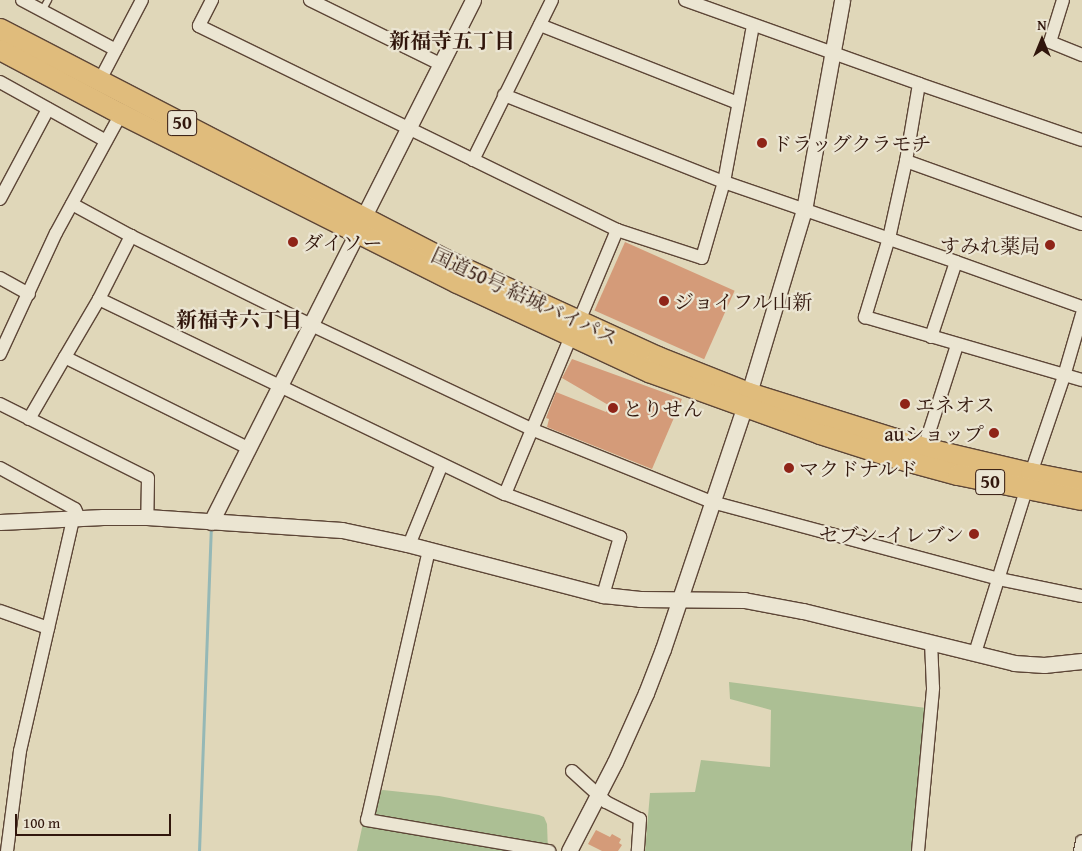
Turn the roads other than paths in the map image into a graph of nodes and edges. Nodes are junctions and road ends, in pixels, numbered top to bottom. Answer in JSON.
{"nodes":[{"id":1,"x":22,"y":0,"type":"edge"},
{"id":2,"x":142,"y":0,"type":"edge"},
{"id":3,"x":212,"y":0,"type":"edge"},
{"id":4,"x":310,"y":0,"type":"edge"},
{"id":5,"x":472,"y":0,"type":"edge"},
{"id":6,"x":552,"y":0,"type":"edge"},
{"id":7,"x":685,"y":0,"type":"edge"},
{"id":8,"x":842,"y":0,"type":"edge"},
{"id":9,"x":1063,"y":0,"type":"edge"},
{"id":10,"x":45,"y":5,"type":"edge"},
{"id":11,"x":540,"y":24,"type":"junction"},
{"id":12,"x":753,"y":26,"type":"junction"},
{"id":13,"x":0,"y":29,"type":"edge"},
{"id":14,"x":0,"y":50,"type":"edge"},
{"id":15,"x":116,"y":50,"type":"junction"},
{"id":16,"x":833,"y":52,"type":"junction"},
{"id":17,"x":1082,"y":55,"type":"edge"},
{"id":18,"x":442,"y":64,"type":"junction"},
{"id":19,"x":100,"y":80,"type":"junction"},
{"id":20,"x":0,"y":82,"type":"edge"},
{"id":21,"x":919,"y":84,"type":"junction"},
{"id":22,"x":504,"y":95,"type":"junction"},
{"id":23,"x":738,"y":103,"type":"junction"},
{"id":24,"x":48,"y":109,"type":"junction"},
{"id":25,"x":121,"y":114,"type":"junction"},
{"id":26,"x":409,"y":130,"type":"junction"},
{"id":27,"x":1082,"y":140,"type":"edge"},
{"id":28,"x":106,"y":141,"type":"junction"},
{"id":29,"x":472,"y":160,"type":"junction"},
{"id":30,"x":906,"y":161,"type":"junction"},
{"id":31,"x":724,"y":182,"type":"junction"},
{"id":32,"x":0,"y":199,"type":"edge"},
{"id":33,"x":72,"y":204,"type":"junction"},
{"id":34,"x":804,"y":210,"type":"junction"},
{"id":35,"x":1082,"y":224,"type":"edge"},
{"id":36,"x":360,"y":225,"type":"junction"},
{"id":37,"x":617,"y":230,"type":"junction"},
{"id":38,"x":131,"y":236,"type":"junction"},
{"id":39,"x":889,"y":238,"type":"junction"},
{"id":40,"x":956,"y":262,"type":"junction"},
{"id":41,"x":0,"y":278,"type":"edge"},
{"id":42,"x":28,"y":294,"type":"junction"},
{"id":43,"x":99,"y":298,"type":"junction"},
{"id":44,"x":1082,"y":308,"type":"edge"},
{"id":45,"x":1082,"y":314,"type":"edge"},
{"id":46,"x":309,"y":324,"type":"junction"},
{"id":47,"x":575,"y":329,"type":"junction"},
{"id":48,"x":931,"y":337,"type":"junction"},
{"id":49,"x":956,"y":345,"type":"junction"},
{"id":50,"x":0,"y":354,"type":"edge"},
{"id":51,"x":65,"y":357,"type":"junction"},
{"id":52,"x":1064,"y":376,"type":"junction"},
{"id":53,"x":1082,"y":380,"type":"edge"},
{"id":54,"x":279,"y":385,"type":"junction"},
{"id":55,"x":747,"y":400,"type":"junction"},
{"id":56,"x":0,"y":404,"type":"edge"},
{"id":57,"x":29,"y":419,"type":"junction"},
{"id":58,"x":531,"y":429,"type":"junction"},
{"id":59,"x":248,"y":448,"type":"junction"},
{"id":60,"x":924,"y":448,"type":"junction"},
{"id":61,"x":442,"y":464,"type":"junction"},
{"id":62,"x":0,"y":468,"type":"edge"},
{"id":63,"x":1029,"y":482,"type":"junction"},
{"id":64,"x":1082,"y":483,"type":"edge"},
{"id":65,"x":505,"y":494,"type":"junction"},
{"id":66,"x":1082,"y":500,"type":"edge"},
{"id":67,"x":712,"y":502,"type":"junction"},
{"id":68,"x":76,"y":518,"type":"junction"},
{"id":69,"x":147,"y":518,"type":"junction"},
{"id":70,"x":0,"y":522,"type":"edge"},
{"id":71,"x":211,"y":522,"type":"junction"},
{"id":72,"x":409,"y":545,"type":"junction"},
{"id":73,"x":429,"y":550,"type":"junction"},
{"id":74,"x":999,"y":579,"type":"junction"},
{"id":75,"x":603,"y":595,"type":"junction"},
{"id":76,"x":1082,"y":596,"type":"edge"},
{"id":77,"x":680,"y":598,"type":"junction"},
{"id":78,"x":0,"y":610,"type":"edge"},
{"id":79,"x":48,"y":628,"type":"junction"},
{"id":80,"x":931,"y":643,"type":"junction"},
{"id":81,"x":975,"y":653,"type":"junction"},
{"id":82,"x":1082,"y":660,"type":"edge"},
{"id":83,"x":572,"y":771,"type":"dead end"},
{"id":84,"x":598,"y":794,"type":"junction"},
{"id":85,"x":1082,"y":841,"type":"edge"},
{"id":86,"x":7,"y":851,"type":"edge"},
{"id":87,"x":549,"y":851,"type":"edge"},
{"id":88,"x":569,"y":851,"type":"edge"},
{"id":89,"x":638,"y":851,"type":"edge"},
{"id":90,"x":918,"y":851,"type":"edge"},
{"id":91,"x":1080,"y":851,"type":"edge"}],
"edges":[{"from":1,"to":10,"type":"street"},
{"from":2,"to":15,"type":"street"},
{"from":3,"to":26,"type":"street"},
{"from":4,"to":18,"type":"street"},
{"from":5,"to":18,"type":"street"},
{"from":6,"to":11,"type":"street"},
{"from":7,"to":12,"type":"street"},
{"from":8,"to":16,"type":"street"},
{"from":9,"to":17,"type":"street"},
{"from":10,"to":15,"type":"street"},
{"from":11,"to":22,"type":"street"},
{"from":11,"to":23,"type":"street"},
{"from":12,"to":16,"type":"street"},
{"from":12,"to":23,"type":"street"},
{"from":13,"to":19,"type":"highway","name":"国道50号 結城バイパス","number":"50"},
{"from":14,"to":25,"type":"highway","name":"国道50号 結城バイパス","number":"50"},
{"from":15,"to":19,"type":"street"},
{"from":16,"to":21,"type":"street"},
{"from":16,"to":34,"type":"street"},
{"from":18,"to":26,"type":"street"},
{"from":19,"to":36,"type":"highway","name":"国道50号 結城バイパス","number":"50"},
{"from":20,"to":24,"type":"street"},
{"from":21,"to":27,"type":"street"},
{"from":21,"to":30,"type":"street"},
{"from":22,"to":29,"type":"street"},
{"from":22,"to":31,"type":"street"},
{"from":23,"to":31,"type":"street"},
{"from":24,"to":28,"type":"street"},
{"from":24,"to":32,"type":"street"},
{"from":25,"to":28,"type":"street"},
{"from":25,"to":36,"type":"highway","name":"国道50号 結城バイパス","number":"50"},
{"from":26,"to":29,"type":"street"},
{"from":26,"to":36,"type":"street"},
{"from":28,"to":33,"type":"street"},
{"from":29,"to":37,"type":"street"},
{"from":30,"to":35,"type":"street"},
{"from":30,"to":39,"type":"street"},
{"from":31,"to":34,"type":"street"},
{"from":31,"to":37,"type":"street"},
{"from":33,"to":38,"type":"street"},
{"from":33,"to":42,"type":"street"},
{"from":34,"to":39,"type":"street"},
{"from":34,"to":55,"type":"street"},
{"from":36,"to":46,"type":"street"},
{"from":36,"to":47,"type":"highway","name":"国道50号 結城バイパス","number":"50"},
{"from":37,"to":47,"type":"street"},
{"from":38,"to":43,"type":"street"},
{"from":38,"to":46,"type":"street"},
{"from":39,"to":40,"type":"street"},
{"from":39,"to":48,"type":"street"},
{"from":40,"to":44,"type":"street"},
{"from":40,"to":48,"type":"street"},
{"from":41,"to":42,"type":"street"},
{"from":42,"to":50,"type":"street"},
{"from":43,"to":51,"type":"street"},
{"from":43,"to":54,"type":"street"},
{"from":45,"to":52,"type":"street"},
{"from":46,"to":54,"type":"street"},
{"from":46,"to":58,"type":"street"},
{"from":47,"to":55,"type":"highway","name":"国道50号 結城バイパス","number":"50"},
{"from":47,"to":58,"type":"street"},
{"from":48,"to":49,"type":"street"},
{"from":49,"to":52,"type":"street"},
{"from":49,"to":60,"type":"street"},
{"from":51,"to":57,"type":"street"},
{"from":51,"to":59,"type":"street"},
{"from":52,"to":53,"type":"street"},
{"from":52,"to":63,"type":"street"},
{"from":54,"to":59,"type":"street"},
{"from":54,"to":61,"type":"street"},
{"from":55,"to":60,"type":"highway","name":"国道50号 結城バイパス","number":"50"},
{"from":55,"to":63,"type":"highway","name":"国道50号 結城バイパス","number":"50"},
{"from":55,"to":67,"type":"street"},
{"from":56,"to":57,"type":"street"},
{"from":57,"to":69,"type":"street"},
{"from":58,"to":65,"type":"street"},
{"from":58,"to":67,"type":"street"},
{"from":59,"to":71,"type":"street"},
{"from":60,"to":63,"type":"highway","name":"国道50号 結城バイパス","number":"50"},
{"from":61,"to":65,"type":"street"},
{"from":61,"to":72,"type":"street"},
{"from":62,"to":68,"type":"street"},
{"from":63,"to":64,"type":"highway","name":"国道50号 結城バイパス","number":"50"},
{"from":63,"to":66,"type":"highway","name":"国道50号 結城バイパス","number":"50"},
{"from":63,"to":74,"type":"street"},
{"from":65,"to":75,"type":"street"},
{"from":67,"to":74,"type":"street"},
{"from":67,"to":77,"type":"street"},
{"from":68,"to":69,"type":"street"},
{"from":68,"to":70,"type":"street"},
{"from":68,"to":79,"type":"street"},
{"from":69,"to":71,"type":"street"},
{"from":71,"to":72,"type":"street"},
{"from":72,"to":73,"type":"street"},
{"from":73,"to":75,"type":"street"},
{"from":73,"to":87,"type":"street"},
{"from":74,"to":76,"type":"street"},
{"from":74,"to":81,"type":"street"},
{"from":75,"to":77,"type":"street"},
{"from":77,"to":80,"type":"street"},
{"from":77,"to":84,"type":"street"},
{"from":78,"to":79,"type":"street"},
{"from":79,"to":86,"type":"street"},
{"from":80,"to":81,"type":"street"},
{"from":80,"to":90,"type":"street"},
{"from":81,"to":82,"type":"street"},
{"from":83,"to":84,"type":"street"},
{"from":84,"to":88,"type":"street"},
{"from":84,"to":89,"type":"street"},
{"from":85,"to":91,"type":"street"}]}
